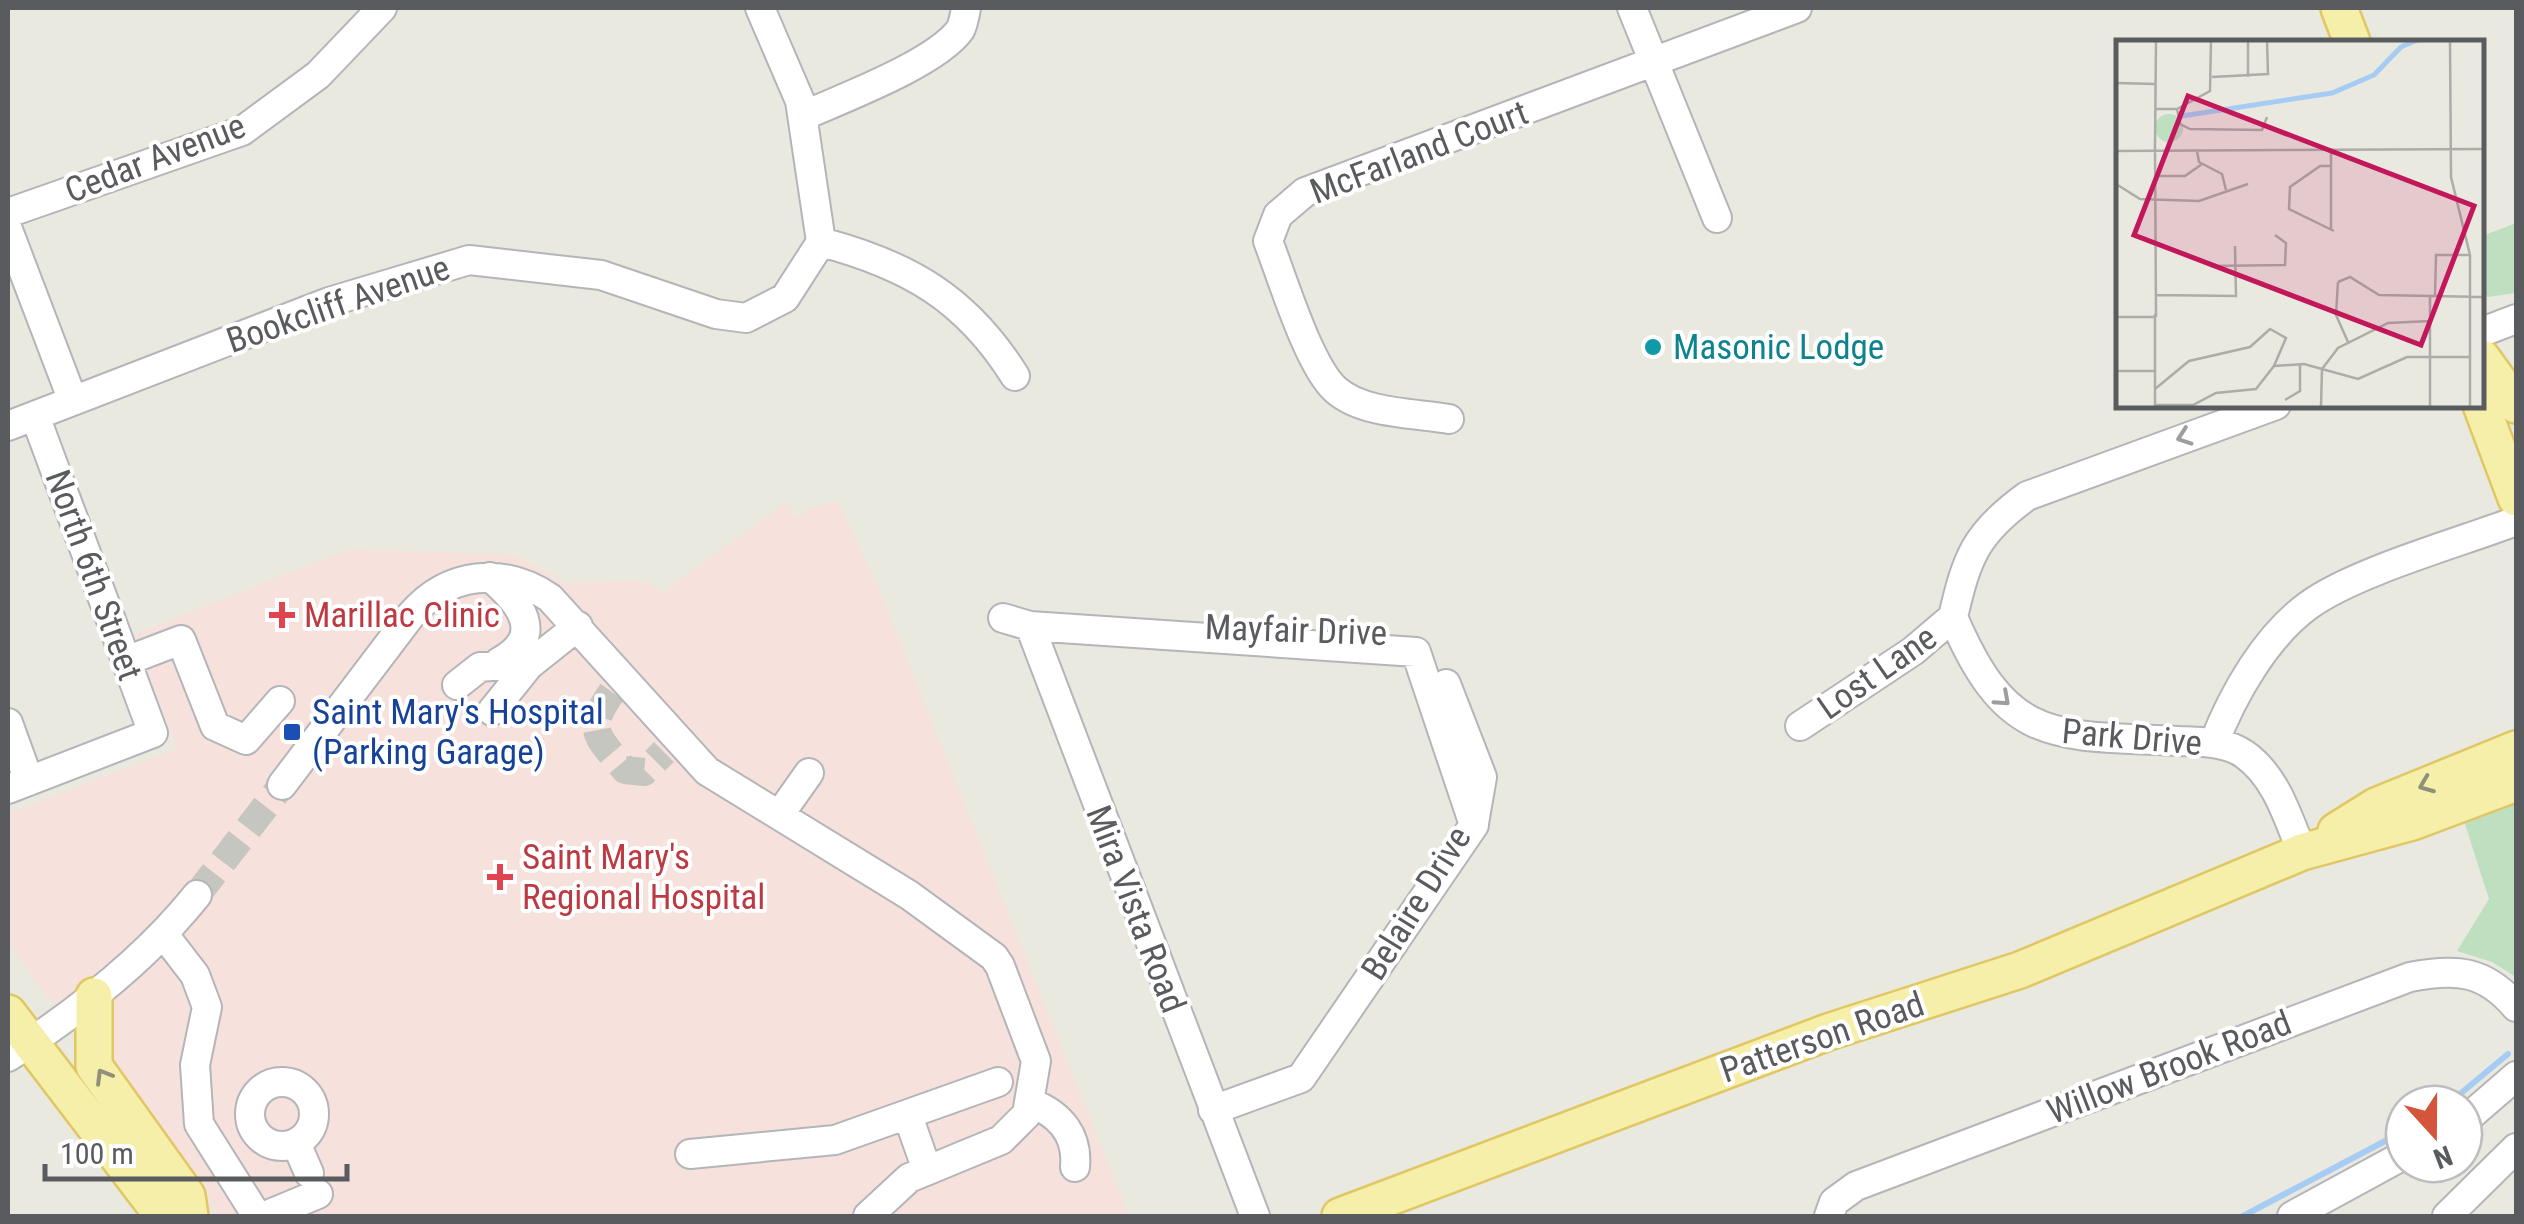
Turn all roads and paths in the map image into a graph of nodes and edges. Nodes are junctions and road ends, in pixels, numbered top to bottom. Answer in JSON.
{"nodes":[{"id":1,"x":382,"y":8,"type":"edge"},
{"id":2,"x":760,"y":8,"type":"edge"},
{"id":3,"x":966,"y":8,"type":"edge"},
{"id":4,"x":1632,"y":8,"type":"edge"},
{"id":5,"x":1797,"y":8,"type":"edge"},
{"id":6,"x":2338,"y":8,"type":"edge"},
{"id":7,"x":2351,"y":40,"type":"edge"},
{"id":8,"x":1652,"y":64,"type":"junction"},
{"id":9,"x":803,"y":116,"type":"junction"},
{"id":10,"x":8,"y":214,"type":"edge"},
{"id":11,"x":1717,"y":218,"type":"dead end"},
{"id":12,"x":8,"y":230,"type":"edge"},
{"id":13,"x":821,"y":242,"type":"junction"},
{"id":14,"x":2516,"y":319,"type":"edge"},
{"id":15,"x":2484,"y":331,"type":"edge"},
{"id":16,"x":2484,"y":361,"type":"edge"},
{"id":17,"x":1015,"y":376,"type":"dead end"},
{"id":18,"x":73,"y":401,"type":"junction"},
{"id":19,"x":2516,"y":405,"type":"edge"},
{"id":20,"x":2268,"y":408,"type":"edge"},
{"id":21,"x":2482,"y":408,"type":"edge"},
{"id":22,"x":35,"y":416,"type":"junction"},
{"id":23,"x":1449,"y":419,"type":"dead end"},
{"id":24,"x":8,"y":426,"type":"edge"},
{"id":25,"x":2516,"y":498,"type":"edge"},
{"id":26,"x":2516,"y":521,"type":"edge"},
{"id":27,"x":489,"y":576,"type":"junction"},
{"id":28,"x":1953,"y":617,"type":"junction"},
{"id":29,"x":1016,"y":622,"type":"joint"},
{"id":30,"x":578,"y":626,"type":"junction"},
{"id":31,"x":126,"y":661,"type":"junction"},
{"id":32,"x":500,"y":662,"type":"junction"},
{"id":33,"x":529,"y":665,"type":"junction"},
{"id":34,"x":457,"y":685,"type":"dead end"},
{"id":35,"x":280,"y":701,"type":"dead end"},
{"id":36,"x":492,"y":711,"type":"dead end"},
{"id":37,"x":8,"y":723,"type":"edge"},
{"id":38,"x":1800,"y":726,"type":"dead end"},
{"id":39,"x":2214,"y":743,"type":"junction"},
{"id":40,"x":2516,"y":749,"type":"edge"},
{"id":41,"x":809,"y":774,"type":"dead end"},
{"id":42,"x":2516,"y":783,"type":"edge"},
{"id":43,"x":18,"y":785,"type":"edge"},
{"id":44,"x":282,"y":785,"type":"tunnel mouth"},
{"id":45,"x":780,"y":814,"type":"junction"},
{"id":46,"x":2302,"y":852,"type":"junction"},
{"id":47,"x":197,"y":895,"type":"tunnel mouth"},
{"id":48,"x":165,"y":936,"type":"junction"},
{"id":49,"x":2511,"y":988,"type":"edge"},
{"id":50,"x":94,"y":996,"type":"junction"},
{"id":51,"x":8,"y":1013,"type":"edge"},
{"id":52,"x":19,"y":1050,"type":"edge"},
{"id":53,"x":2516,"y":1076,"type":"edge"},
{"id":54,"x":998,"y":1082,"type":"dead end"},
{"id":55,"x":2484,"y":1104,"type":"edge"},
{"id":56,"x":1029,"y":1109,"type":"junction"},
{"id":57,"x":1213,"y":1110,"type":"junction"},
{"id":58,"x":908,"y":1116,"type":"junction"},
{"id":59,"x":296,"y":1143,"type":"dead end"},
{"id":60,"x":2516,"y":1148,"type":"edge"},
{"id":61,"x":690,"y":1154,"type":"dead end"},
{"id":62,"x":2384,"y":1165,"type":"edge"},
{"id":63,"x":1070,"y":1169,"type":"dead end"},
{"id":64,"x":927,"y":1170,"type":"junction"},
{"id":65,"x":163,"y":1216,"type":"edge"},
{"id":66,"x":190,"y":1216,"type":"edge"},
{"id":67,"x":257,"y":1216,"type":"edge"},
{"id":68,"x":265,"y":1216,"type":"edge"},
{"id":69,"x":868,"y":1216,"type":"edge"},
{"id":70,"x":1255,"y":1216,"type":"edge"},
{"id":71,"x":1340,"y":1216,"type":"edge"},
{"id":72,"x":1829,"y":1216,"type":"edge"},
{"id":73,"x":2292,"y":1216,"type":"edge"},
{"id":74,"x":2448,"y":1216,"type":"edge"}],
"edges":[{"from":1,"to":10,"type":"street","name":"Cedar Avenue"},
{"from":2,"to":9,"type":"street"},
{"from":3,"to":9,"type":"street"},
{"from":4,"to":8,"type":"street"},
{"from":5,"to":8,"type":"street","name":"McFarland Court"},
{"from":6,"to":7,"type":"main road"},
{"from":8,"to":11,"type":"street"},
{"from":8,"to":23,"type":"street","name":"McFarland Court"},
{"from":9,"to":13,"type":"street"},
{"from":12,"to":18,"type":"street"},
{"from":13,"to":17,"type":"street"},
{"from":13,"to":18,"type":"street","name":"Bookcliff Avenue"},
{"from":14,"to":15,"type":"street"},
{"from":16,"to":19,"type":"main road"},
{"from":18,"to":22,"type":"street","name":"Bookcliff Avenue"},
{"from":20,"to":28,"type":"street","one_way":true},
{"from":21,"to":25,"type":"main road"},
{"from":22,"to":24,"type":"street","name":"Bookcliff Avenue"},
{"from":22,"to":31,"type":"street","name":"North 6th Street"},
{"from":26,"to":39,"type":"street"},
{"from":27,"to":30,"type":"street"},
{"from":27,"to":32,"type":"street"},
{"from":27,"to":44,"type":"street"},
{"from":28,"to":38,"type":"street","name":"Lost Lane"},
{"from":28,"to":39,"type":"street","name":"Park Drive","one_way":true},
{"from":29,"to":57,"type":"street","name":"Mira Vista Road"},
{"from":29,"to":57,"type":"street","name":"Belaire Drive"},
{"from":30,"to":33,"type":"street"},
{"from":30,"to":45,"type":"street"},
{"from":31,"to":35,"type":"street"},
{"from":31,"to":43,"type":"street","name":"North 6th Street"},
{"from":32,"to":33,"type":"street"},
{"from":32,"to":34,"type":"street"},
{"from":33,"to":36,"type":"street"},
{"from":37,"to":43,"type":"street"},
{"from":39,"to":46,"type":"street","name":"Park Drive"},
{"from":40,"to":46,"type":"main road","name":"Patterson Road","one_way":true},
{"from":41,"to":45,"type":"street"},
{"from":42,"to":46,"type":"main road","name":"Patterson Road"},
{"from":45,"to":56,"type":"street"},
{"from":46,"to":71,"type":"main road","name":"Patterson Road"},
{"from":47,"to":48,"type":"street"},
{"from":48,"to":50,"type":"street"},
{"from":48,"to":67,"type":"street"},
{"from":49,"to":72,"type":"street","name":"Willow Brook Road"},
{"from":50,"to":52,"type":"street"},
{"from":66,"to":50,"type":"main road","one_way":true},
{"from":51,"to":52,"type":"main road"},
{"from":52,"to":65,"type":"main road"},
{"from":53,"to":55,"type":"street"},
{"from":54,"to":58,"type":"street"},
{"from":56,"to":63,"type":"street"},
{"from":56,"to":64,"type":"street"},
{"from":57,"to":70,"type":"street","name":"Mira Vista Road"},
{"from":58,"to":61,"type":"street"},
{"from":58,"to":64,"type":"street"},
{"from":59,"to":68,"type":"street"},
{"from":60,"to":74,"type":"street"},
{"from":62,"to":73,"type":"street"},
{"from":64,"to":69,"type":"street"}]}
